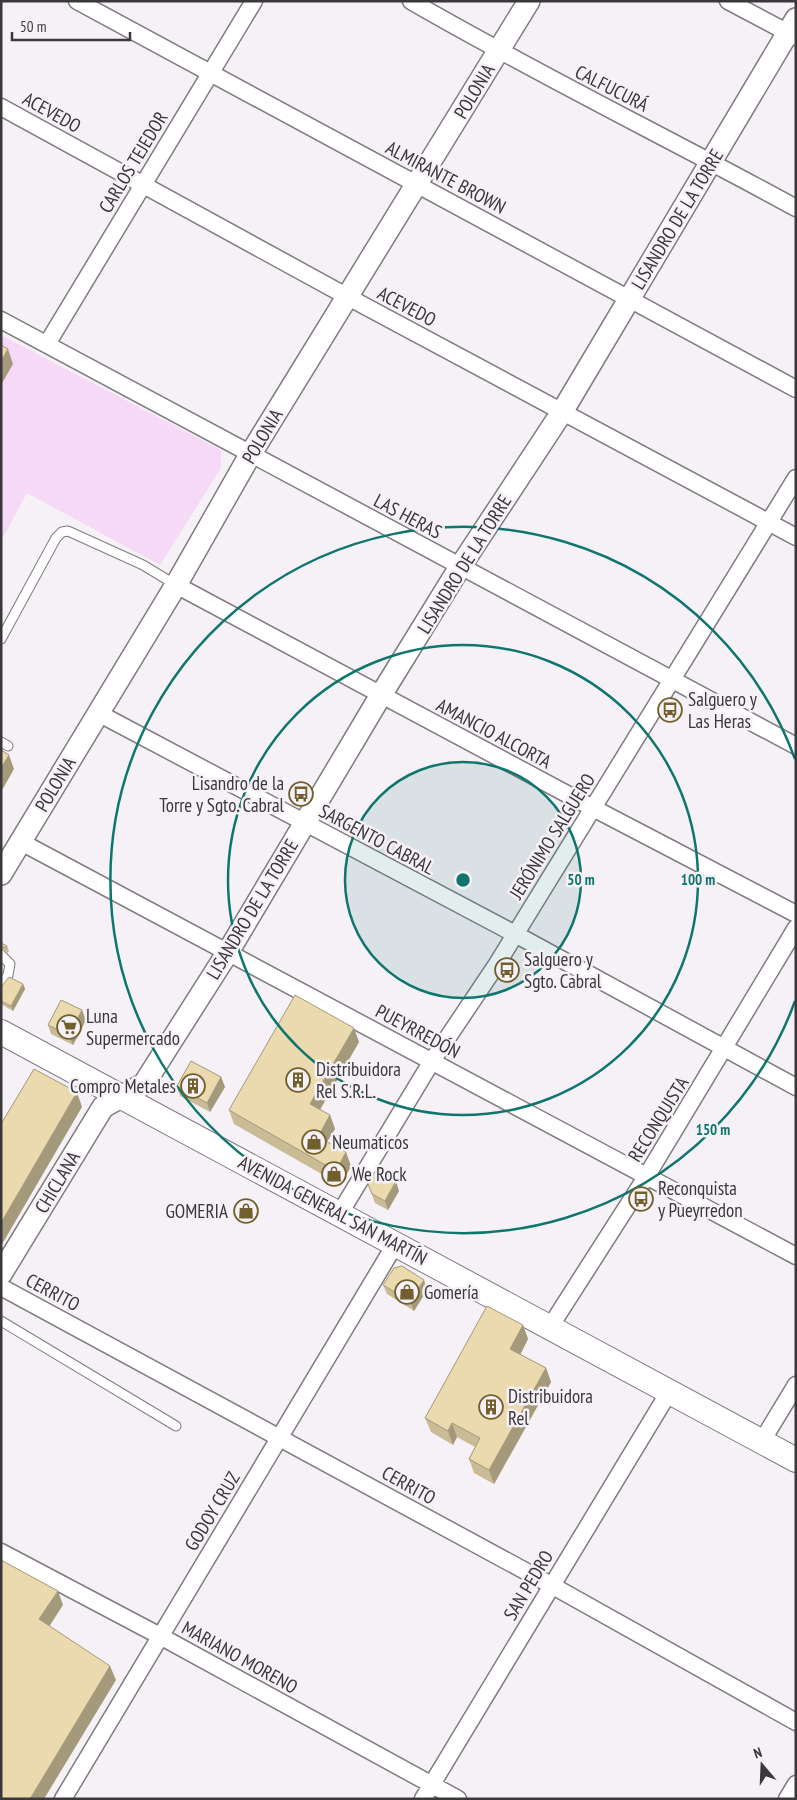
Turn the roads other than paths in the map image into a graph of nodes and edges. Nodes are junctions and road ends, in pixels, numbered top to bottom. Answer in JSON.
{"nodes":[{"id":1,"x":77,"y":1,"type":"edge"},
{"id":2,"x":254,"y":1,"type":"edge"},
{"id":3,"x":411,"y":1,"type":"edge"},
{"id":4,"x":528,"y":1,"type":"edge"},
{"id":5,"x":728,"y":1,"type":"edge"},
{"id":6,"x":793,"y":30,"type":"edge"},
{"id":7,"x":498,"y":51,"type":"junction"},
{"id":8,"x":210,"y":73,"type":"junction"},
{"id":9,"x":1,"y":107,"type":"edge"},
{"id":10,"x":711,"y":162,"type":"junction"},
{"id":11,"x":417,"y":184,"type":"junction"},
{"id":12,"x":142,"y":186,"type":"junction"},
{"id":13,"x":796,"y":208,"type":"edge"},
{"id":14,"x":348,"y":297,"type":"junction"},
{"id":15,"x":629,"y":300,"type":"junction"},
{"id":16,"x":1,"y":320,"type":"edge"},
{"id":17,"x":47,"y":344,"type":"junction"},
{"id":18,"x":796,"y":389,"type":"edge"},
{"id":19,"x":562,"y":412,"type":"junction"},
{"id":20,"x":250,"y":455,"type":"junction"},
{"id":21,"x":796,"y":478,"type":"edge"},
{"id":22,"x":769,"y":522,"type":"junction"},
{"id":23,"x":796,"y":536,"type":"edge"},
{"id":24,"x":460,"y":567,"type":"junction"},
{"id":25,"x":176,"y":585,"type":"junction"},
{"id":26,"x":1,"y":639,"type":"edge"},
{"id":27,"x":672,"y":680,"type":"junction"},
{"id":28,"x":381,"y":695,"type":"junction"},
{"id":29,"x":98,"y":713,"type":"junction"},
{"id":30,"x":796,"y":746,"type":"edge"},
{"id":31,"x":593,"y":808,"type":"junction"},
{"id":32,"x":304,"y":823,"type":"junction"},
{"id":33,"x":21,"y":842,"type":"junction"},
{"id":34,"x":1,"y":874,"type":"edge"},
{"id":35,"x":796,"y":914,"type":"edge"},
{"id":36,"x":796,"y":928,"type":"edge"},
{"id":37,"x":515,"y":934,"type":"junction"},
{"id":38,"x":228,"y":952,"type":"junction"},
{"id":39,"x":1,"y":955,"type":"edge"},
{"id":40,"x":1,"y":986,"type":"edge"},
{"id":41,"x":1,"y":1032,"type":"edge"},
{"id":42,"x":724,"y":1049,"type":"junction"},
{"id":43,"x":432,"y":1061,"type":"junction"},
{"id":44,"x":796,"y":1087,"type":"edge"},
{"id":45,"x":120,"y":1097,"type":"junction"},
{"id":46,"x":646,"y":1177,"type":"junction"},
{"id":47,"x":340,"y":1214,"type":"junction"},
{"id":48,"x":396,"y":1244,"type":"junction"},
{"id":49,"x":796,"y":1256,"type":"edge"},
{"id":50,"x":1,"y":1274,"type":"edge"},
{"id":51,"x":1,"y":1287,"type":"edge"},
{"id":52,"x":1,"y":1321,"type":"edge"},
{"id":53,"x":550,"y":1327,"type":"junction"},
{"id":54,"x":796,"y":1385,"type":"edge"},
{"id":55,"x":669,"y":1392,"type":"junction"},
{"id":56,"x":176,"y":1426,"type":"dead end"},
{"id":57,"x":280,"y":1437,"type":"junction"},
{"id":58,"x":762,"y":1441,"type":"junction"},
{"id":59,"x":796,"y":1460,"type":"edge"},
{"id":60,"x":1,"y":1552,"type":"edge"},
{"id":61,"x":551,"y":1585,"type":"junction"},
{"id":62,"x":160,"y":1636,"type":"junction"},
{"id":63,"x":796,"y":1722,"type":"edge"},
{"id":64,"x":431,"y":1784,"type":"junction"},
{"id":65,"x":796,"y":1784,"type":"edge"},
{"id":66,"x":63,"y":1799,"type":"edge"},
{"id":67,"x":423,"y":1799,"type":"edge"},
{"id":68,"x":458,"y":1799,"type":"edge"},
{"id":69,"x":787,"y":1799,"type":"edge"}],
"edges":[{"from":1,"to":8,"type":"street","name":"ALMIRANTE BROWN"},
{"from":2,"to":8,"type":"street","name":"CARLOS TEJEDOR"},
{"from":3,"to":7,"type":"street","name":"CALFUCURÁ"},
{"from":4,"to":7,"type":"street","name":"POLONIA"},
{"from":5,"to":6,"type":"street"},
{"from":6,"to":10,"type":"street","name":"LISANDRO DE LA TORRE"},
{"from":7,"to":10,"type":"street","name":"CALFUCURÁ"},
{"from":7,"to":11,"type":"street","name":"POLONIA"},
{"from":8,"to":11,"type":"street","name":"ALMIRANTE BROWN"},
{"from":8,"to":12,"type":"street","name":"CARLOS TEJEDOR"},
{"from":9,"to":12,"type":"street","name":"ACEVEDO"},
{"from":10,"to":13,"type":"street","name":"CALFUCURÁ"},
{"from":10,"to":15,"type":"street","name":"LISANDRO DE LA TORRE"},
{"from":11,"to":14,"type":"street","name":"POLONIA"},
{"from":11,"to":15,"type":"street","name":"ALMIRANTE BROWN"},
{"from":12,"to":14,"type":"street","name":"ACEVEDO"},
{"from":12,"to":17,"type":"street","name":"CARLOS TEJEDOR"},
{"from":14,"to":19,"type":"street","name":"ACEVEDO"},
{"from":14,"to":20,"type":"street","name":"POLONIA"},
{"from":15,"to":18,"type":"street","name":"ALMIRANTE BROWN"},
{"from":15,"to":19,"type":"street","name":"LISANDRO DE LA TORRE"},
{"from":16,"to":17,"type":"street","name":"LAS HERAS"},
{"from":17,"to":20,"type":"street","name":"LAS HERAS"},
{"from":19,"to":22,"type":"street","name":"ACEVEDO"},
{"from":19,"to":24,"type":"street","name":"LISANDRO DE LA TORRE"},
{"from":20,"to":24,"type":"street","name":"LAS HERAS"},
{"from":20,"to":25,"type":"street","name":"POLONIA"},
{"from":21,"to":22,"type":"street","name":"JERÓNIMO SALGUERO"},
{"from":22,"to":23,"type":"street","name":"ACEVEDO"},
{"from":22,"to":27,"type":"street","name":"JERÓNIMO SALGUERO"},
{"from":24,"to":27,"type":"street","name":"LAS HERAS"},
{"from":24,"to":28,"type":"street","name":"LISANDRO DE LA TORRE"},
{"from":25,"to":26,"type":"lane"},
{"from":25,"to":28,"type":"street","name":"AMANCIO ALCORTA"},
{"from":25,"to":29,"type":"street","name":"POLONIA"},
{"from":27,"to":30,"type":"street","name":"LAS HERAS"},
{"from":27,"to":31,"type":"street","name":"JERÓNIMO SALGUERO"},
{"from":28,"to":31,"type":"street","name":"AMANCIO ALCORTA"},
{"from":28,"to":32,"type":"street","name":"LISANDRO DE LA TORRE"},
{"from":29,"to":32,"type":"street","name":"SARGENTO CABRAL"},
{"from":29,"to":33,"type":"street","name":"POLONIA"},
{"from":31,"to":35,"type":"street","name":"AMANCIO ALCORTA"},
{"from":31,"to":37,"type":"street","name":"JERÓNIMO SALGUERO"},
{"from":32,"to":37,"type":"street","name":"SARGENTO CABRAL"},
{"from":32,"to":38,"type":"street","name":"LISANDRO DE LA TORRE"},
{"from":33,"to":34,"type":"street","name":"POLONIA"},
{"from":33,"to":38,"type":"street","name":"PUEYRREDÓN"},
{"from":36,"to":42,"type":"street","name":"RECONQUISTA"},
{"from":37,"to":42,"type":"street","name":"SARGENTO CABRAL"},
{"from":37,"to":43,"type":"street","name":"JERÓNIMO SALGUERO"},
{"from":38,"to":43,"type":"street","name":"PUEYRREDÓN"},
{"from":38,"to":45,"type":"street","name":"LISANDRO DE LA TORRE"},
{"from":39,"to":40,"type":"lane"},
{"from":41,"to":45,"type":"main road","name":"AVENIDA GENERAL SAN MARTÍN"},
{"from":42,"to":44,"type":"street","name":"SARGENTO CABRAL"},
{"from":42,"to":46,"type":"street","name":"RECONQUISTA"},
{"from":43,"to":46,"type":"street","name":"PUEYRREDÓN"},
{"from":43,"to":47,"type":"street","name":"JERÓNIMO SALGUERO"},
{"from":45,"to":47,"type":"main road","name":"AVENIDA GENERAL SAN MARTÍN"},
{"from":45,"to":50,"type":"street","name":"CHICLANA"},
{"from":46,"to":49,"type":"street","name":"PUEYRREDÓN"},
{"from":46,"to":53,"type":"street","name":"RECONQUISTA"},
{"from":47,"to":48,"type":"main road","name":"AVENIDA GENERAL SAN MARTÍN"},
{"from":48,"to":53,"type":"main road","name":"AVENIDA GENERAL SAN MARTÍN"},
{"from":48,"to":57,"type":"street","name":"GODOY CRUZ"},
{"from":51,"to":57,"type":"street","name":"CERRITO"},
{"from":52,"to":56,"type":"lane"},
{"from":53,"to":55,"type":"main road","name":"AVENIDA GENERAL SAN MARTÍN"},
{"from":54,"to":58,"type":"street"},
{"from":55,"to":58,"type":"main road","name":"AVENIDA GENERAL SAN MARTÍN"},
{"from":55,"to":61,"type":"street","name":"SAN PEDRO"},
{"from":57,"to":61,"type":"street","name":"CERRITO"},
{"from":57,"to":62,"type":"street","name":"GODOY CRUZ"},
{"from":58,"to":59,"type":"main road","name":"AVENIDA GENERAL SAN MARTÍN"},
{"from":60,"to":62,"type":"street","name":"MARIANO MORENO"},
{"from":61,"to":63,"type":"street","name":"CERRITO"},
{"from":61,"to":64,"type":"street","name":"SAN PEDRO"},
{"from":62,"to":64,"type":"street","name":"MARIANO MORENO"},
{"from":62,"to":66,"type":"street","name":"GODOY CRUZ"},
{"from":64,"to":67,"type":"street","name":"SAN PEDRO"},
{"from":64,"to":68,"type":"street","name":"MARIANO MORENO"},
{"from":65,"to":69,"type":"street"}]}
